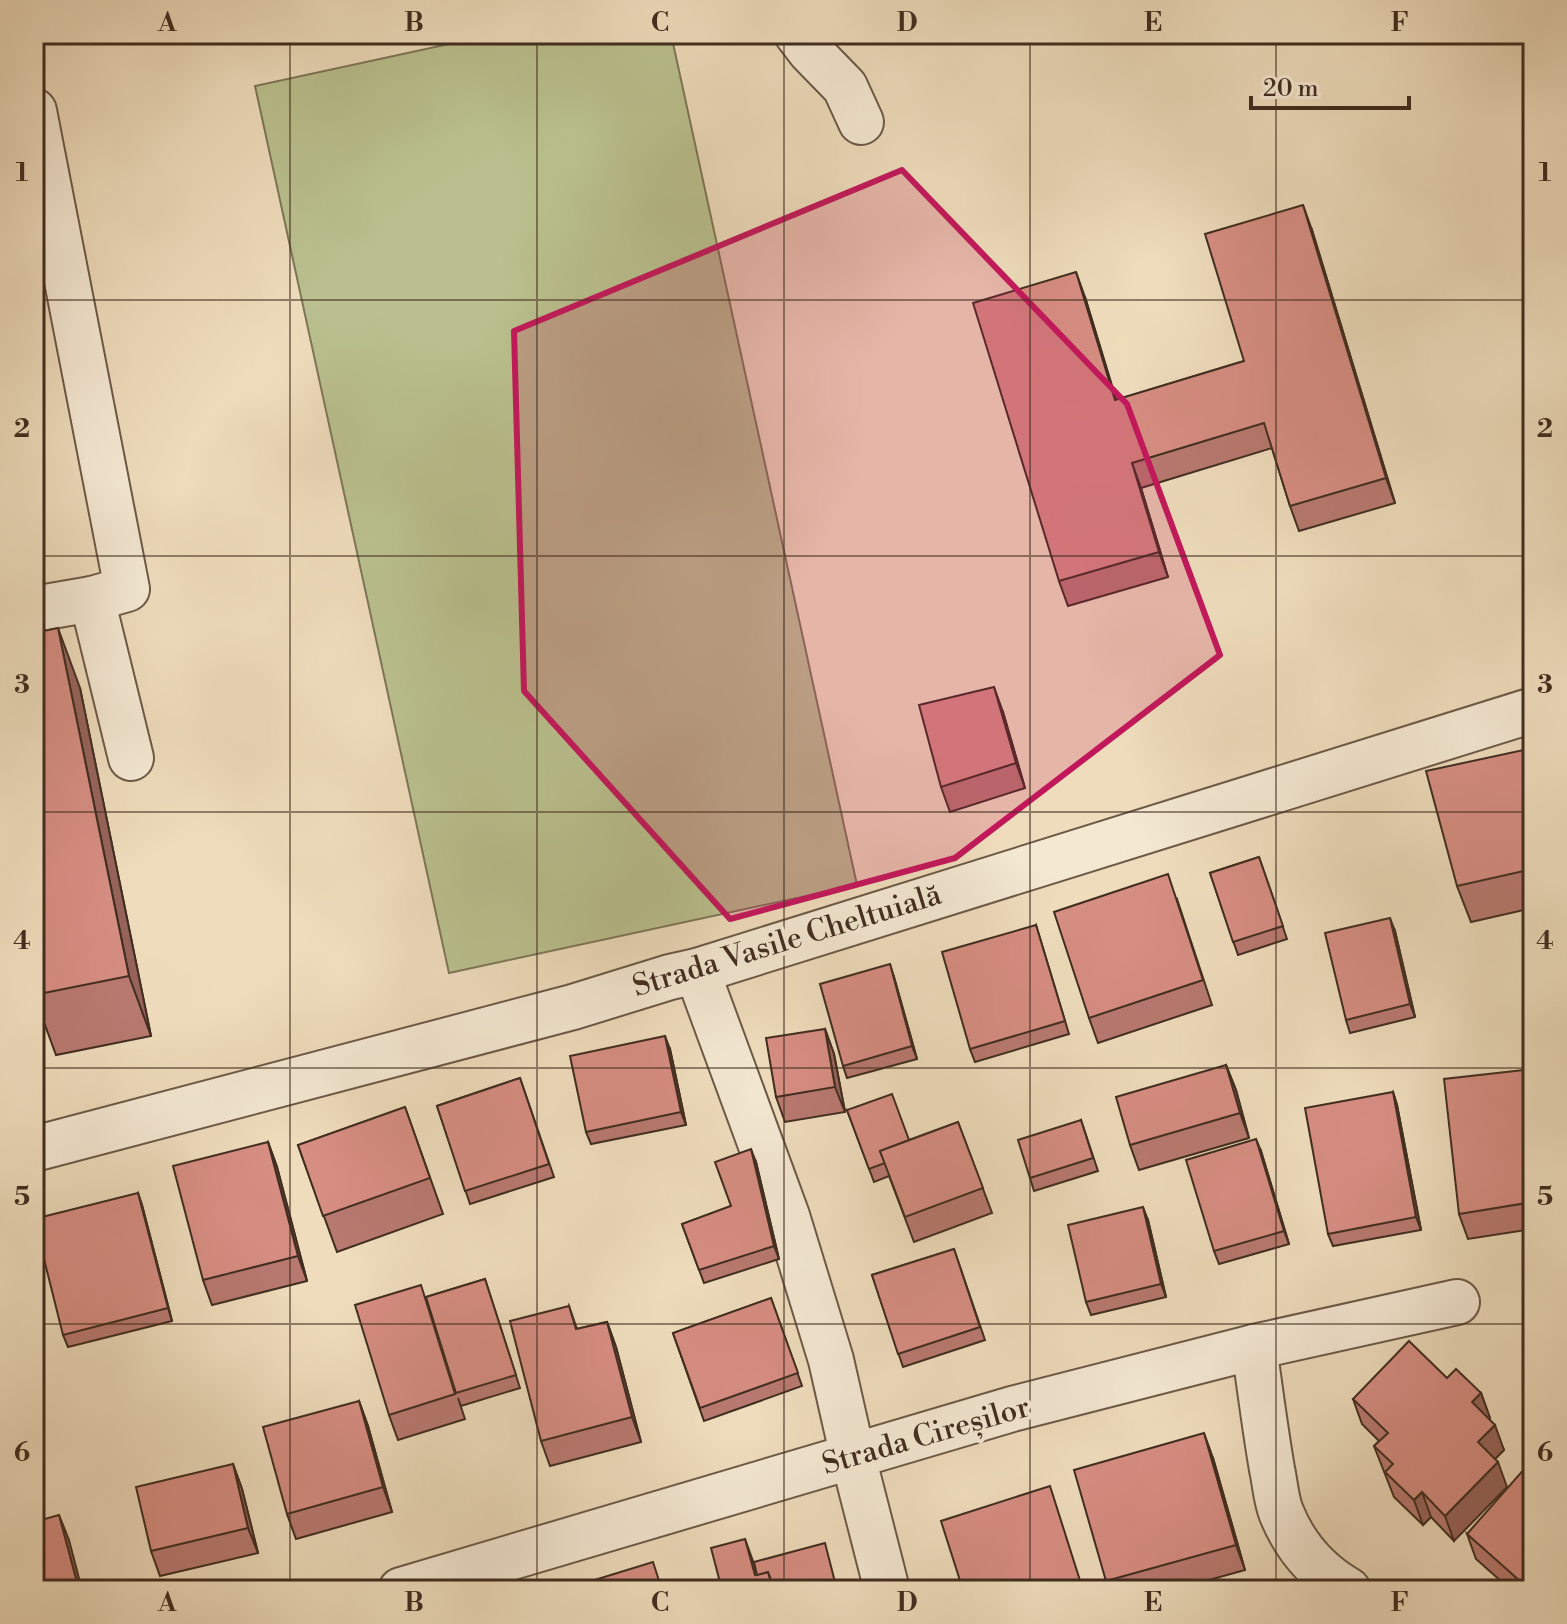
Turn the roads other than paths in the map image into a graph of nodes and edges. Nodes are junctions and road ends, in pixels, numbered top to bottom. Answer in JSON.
{"nodes":[{"id":1,"x":797,"y":34,"type":"edge"},
{"id":2,"x":34,"y":111,"type":"edge"},
{"id":3,"x":861,"y":122,"type":"dead end"},
{"id":4,"x":92,"y":599,"type":"junction"},
{"id":5,"x":34,"y":609,"type":"edge"},
{"id":6,"x":1533,"y":710,"type":"edge"},
{"id":7,"x":131,"y":758,"type":"dead end"},
{"id":8,"x":697,"y":971,"type":"junction"},
{"id":9,"x":34,"y":1149,"type":"edge"},
{"id":10,"x":1457,"y":1302,"type":"dead end"},
{"id":11,"x":1254,"y":1347,"type":"junction"},
{"id":12,"x":853,"y":1457,"type":"junction"},
{"id":13,"x":401,"y":1590,"type":"edge"},
{"id":14,"x":887,"y":1590,"type":"edge"},
{"id":15,"x":1348,"y":1590,"type":"edge"}],
"edges":[{"from":1,"to":3,"type":"street"},
{"from":2,"to":4,"type":"street"},
{"from":4,"to":5,"type":"street"},
{"from":4,"to":7,"type":"street"},
{"from":6,"to":8,"type":"street","name":"Strada Vasile Cheltuială"},
{"from":8,"to":9,"type":"street","name":"Strada Vasile Cheltuială"},
{"from":8,"to":12,"type":"street"},
{"from":10,"to":11,"type":"street","name":"Strada Cireșilor"},
{"from":11,"to":12,"type":"street","name":"Strada Cireșilor"},
{"from":11,"to":15,"type":"street"},
{"from":12,"to":13,"type":"street","name":"Strada Cireșilor"},
{"from":12,"to":14,"type":"street"}]}
